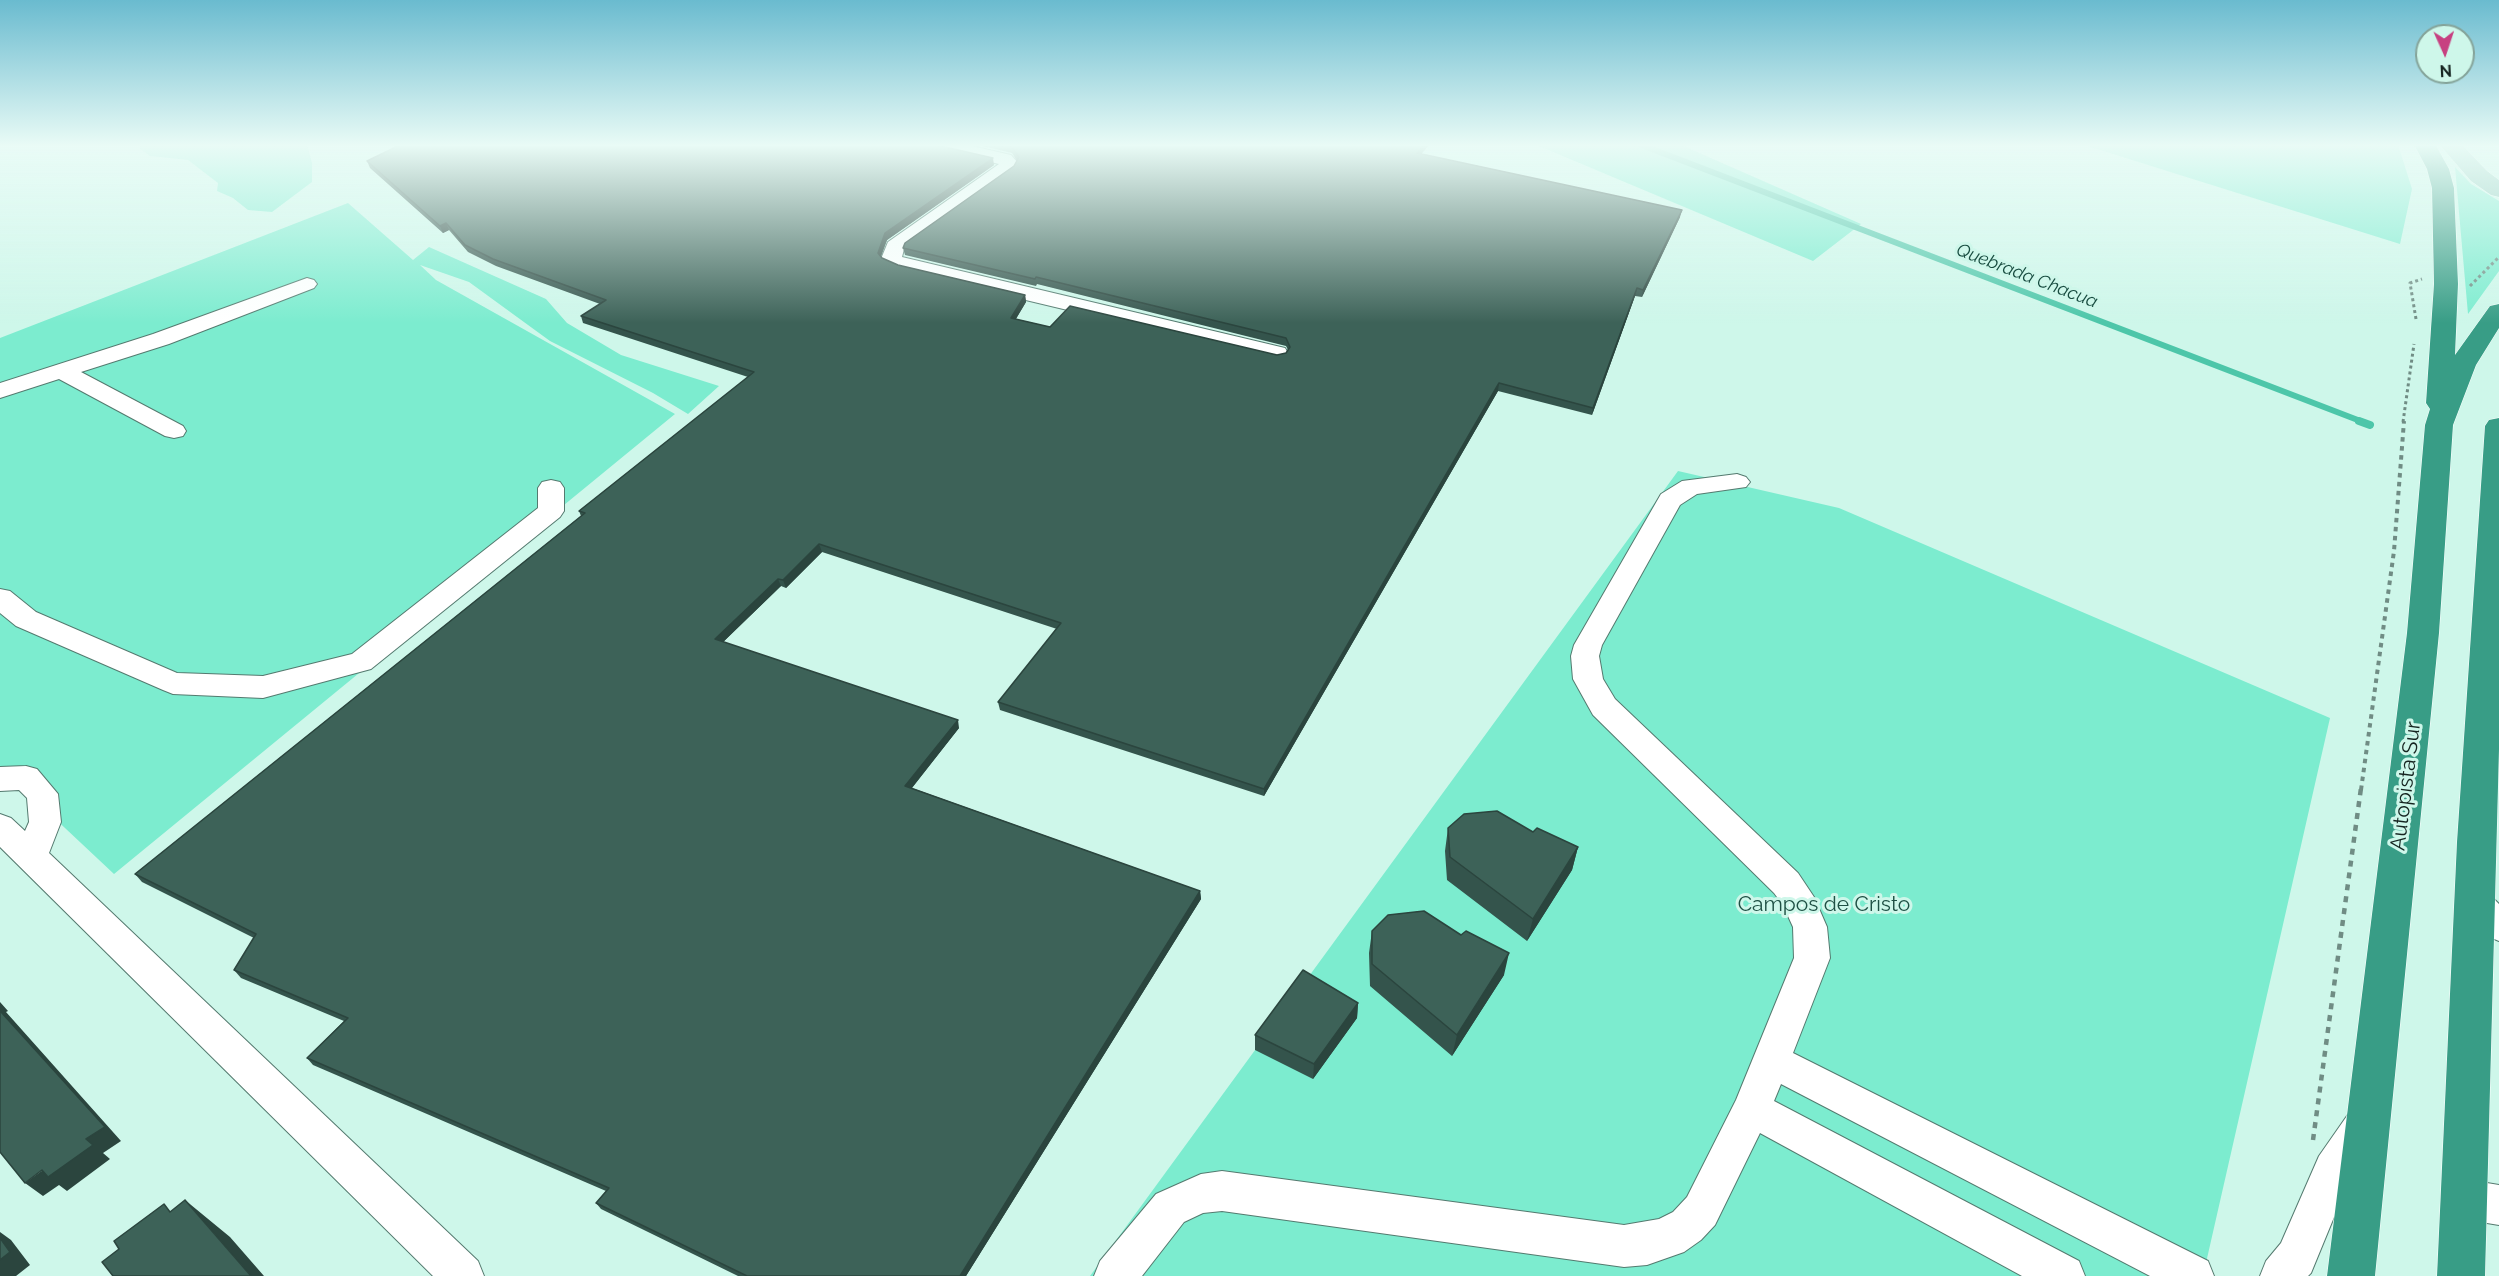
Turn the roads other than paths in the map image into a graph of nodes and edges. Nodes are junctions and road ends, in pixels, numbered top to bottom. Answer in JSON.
{"nodes":[{"id":1,"x":955,"y":204,"type":"edge"},
{"id":2,"x":2443,"y":204,"type":"edge"},
{"id":3,"x":307,"y":284,"type":"dead end"},
{"id":4,"x":2499,"y":311,"type":"edge"},
{"id":5,"x":1277,"y":353,"type":"edge"},
{"id":6,"x":63,"y":372,"type":"junction"},
{"id":7,"x":0,"y":391,"type":"edge"},
{"id":8,"x":2439,"y":425,"type":"junction"},
{"id":9,"x":2499,"y":426,"type":"edge"},
{"id":10,"x":174,"y":431,"type":"dead end"},
{"id":11,"x":1737,"y":482,"type":"dead end"},
{"id":12,"x":550,"y":488,"type":"dead end"},
{"id":13,"x":2494,"y":579,"type":"edge"},
{"id":14,"x":0,"y":598,"type":"edge"},
{"id":15,"x":2492,"y":669,"type":"edge"},
{"id":16,"x":2490,"y":735,"type":"edge"},
{"id":17,"x":0,"y":778,"type":"edge"},
{"id":18,"x":0,"y":827,"type":"edge"},
{"id":19,"x":31,"y":857,"type":"junction"},
{"id":20,"x":2486,"y":913,"type":"edge"},
{"id":21,"x":1772,"y":1061,"type":"junction"},
{"id":22,"x":1752,"y":1109,"type":"junction"},
{"id":23,"x":2370,"y":1114,"type":"junction"},
{"id":24,"x":2481,"y":1202,"type":"edge"},
{"id":25,"x":463,"y":1276,"type":"edge"},
{"id":26,"x":1114,"y":1276,"type":"edge"},
{"id":27,"x":2064,"y":1276,"type":"edge"},
{"id":28,"x":2193,"y":1276,"type":"edge"},
{"id":29,"x":2280,"y":1276,"type":"edge"},
{"id":30,"x":2351,"y":1276,"type":"edge"},
{"id":31,"x":2461,"y":1276,"type":"edge"}],
"edges":[{"from":1,"to":5,"type":"street"},
{"from":2,"to":8,"type":"highway"},
{"from":3,"to":6,"type":"street"},
{"from":4,"to":8,"type":"highway","name":"Autopista Sur"},
{"from":6,"to":7,"type":"street"},
{"from":6,"to":10,"type":"street"},
{"from":8,"to":23,"type":"highway","name":"Autopista Sur"},
{"from":9,"to":13,"type":"highway"},
{"from":11,"to":21,"type":"street"},
{"from":12,"to":14,"type":"street"},
{"from":13,"to":15,"type":"highway"},
{"from":15,"to":16,"type":"highway"},
{"from":16,"to":20,"type":"highway"},
{"from":17,"to":19,"type":"street"},
{"from":18,"to":19,"type":"street"},
{"from":19,"to":25,"type":"street"},
{"from":20,"to":24,"type":"highway"},
{"from":21,"to":22,"type":"street"},
{"from":21,"to":28,"type":"street"},
{"from":22,"to":26,"type":"street"},
{"from":22,"to":27,"type":"street"},
{"from":23,"to":29,"type":"street"},
{"from":23,"to":30,"type":"highway","name":"Autopista Sur"},
{"from":24,"to":31,"type":"highway"}]}
